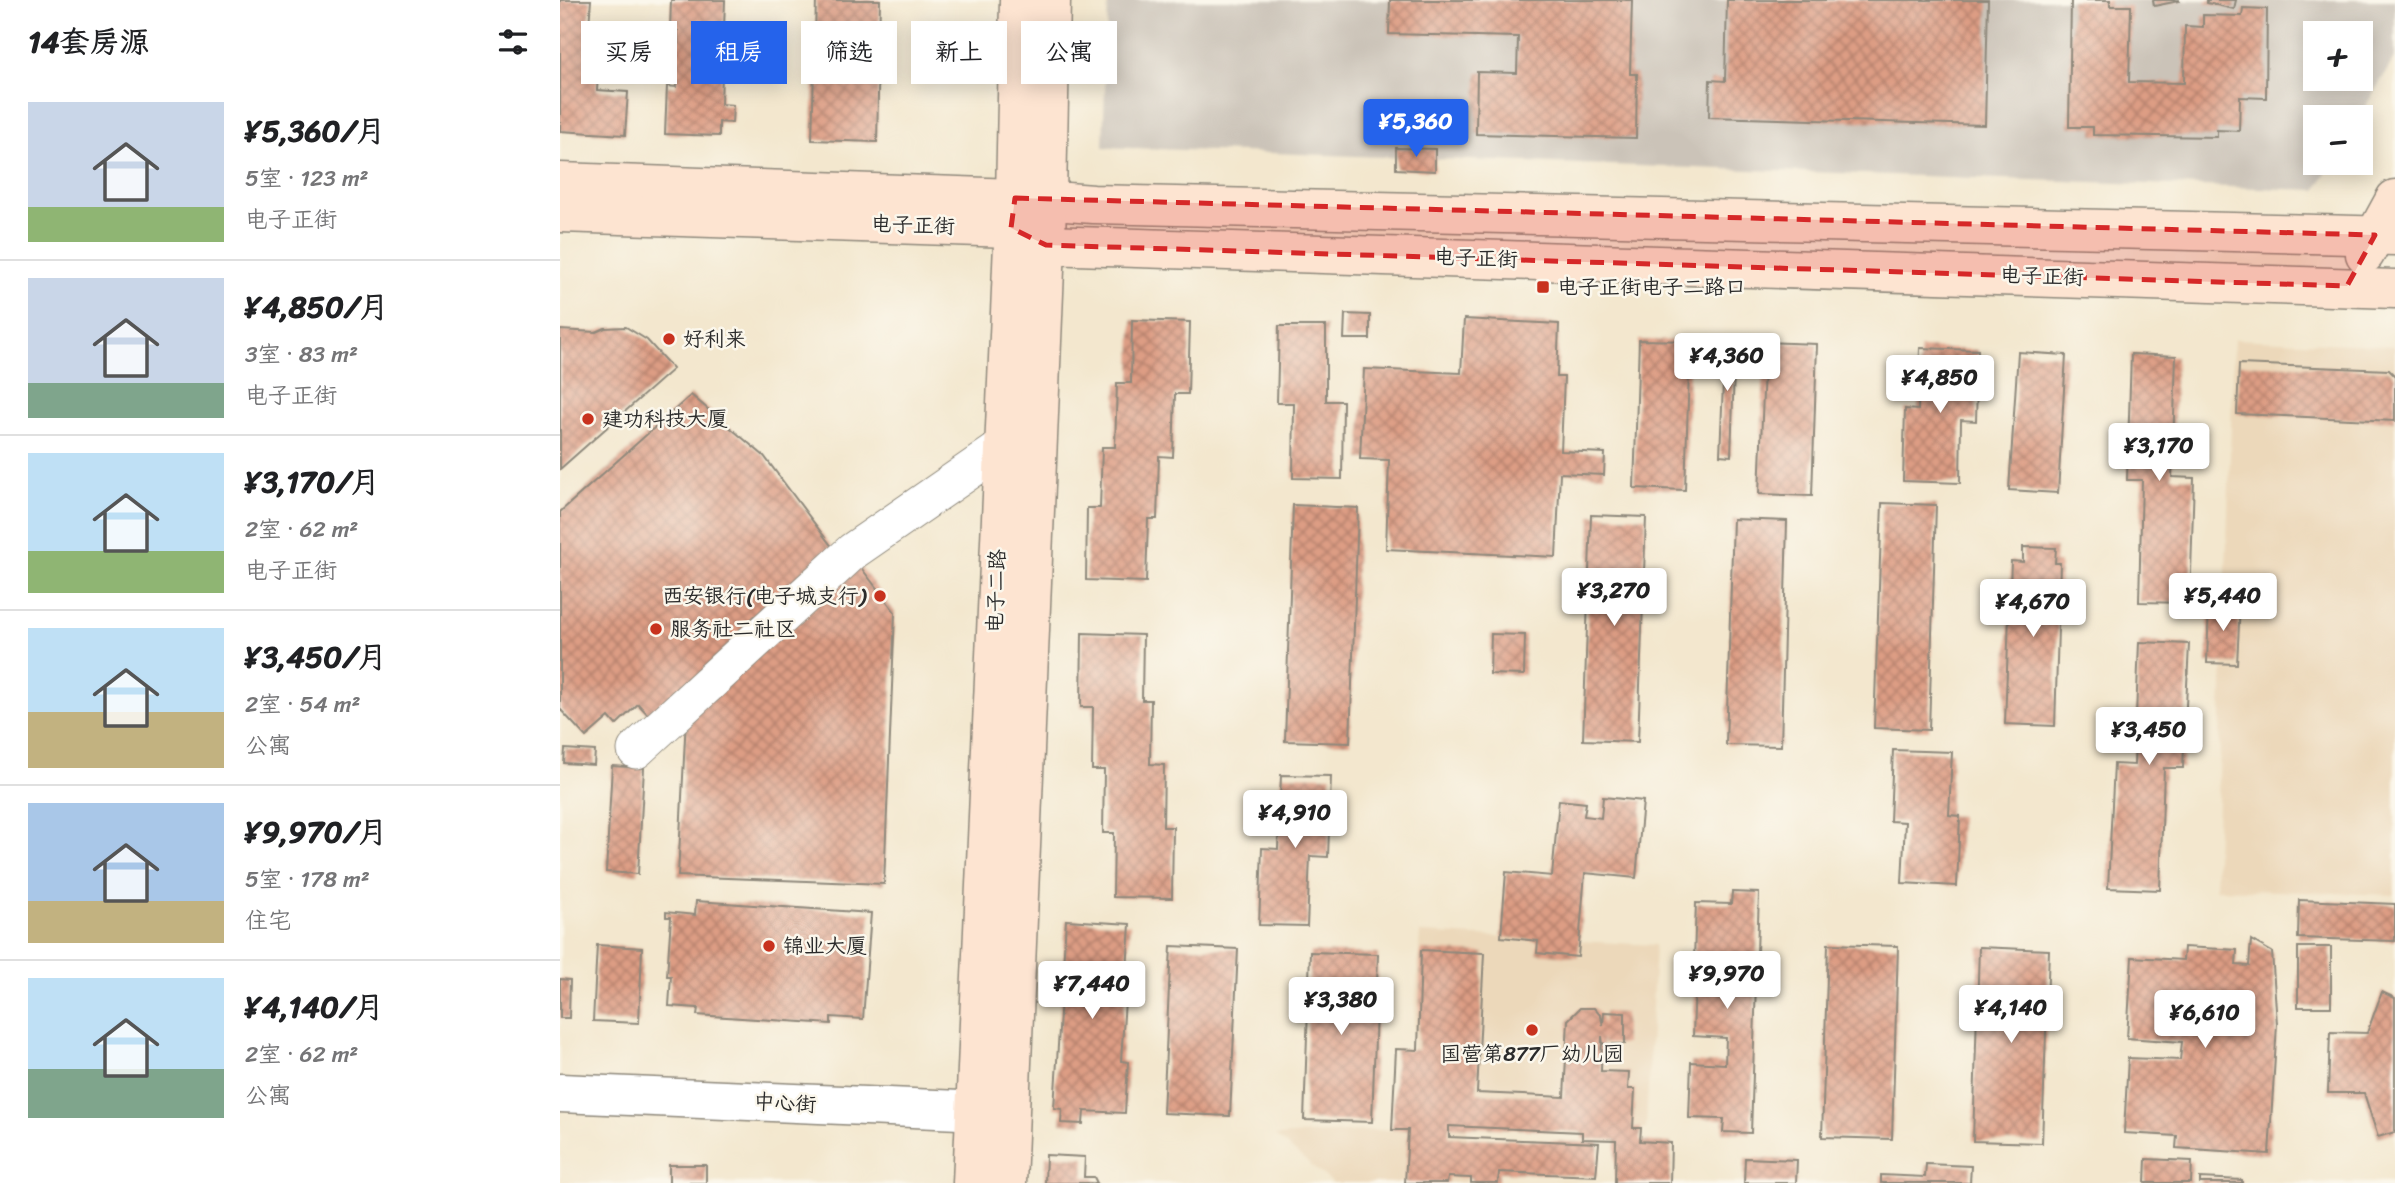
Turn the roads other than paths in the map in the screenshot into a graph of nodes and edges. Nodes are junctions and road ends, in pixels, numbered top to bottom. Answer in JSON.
{"nodes":[{"id":1,"x":1019,"y":0,"type":"edge"},
{"id":2,"x":1051,"y":0,"type":"edge"},
{"id":3,"x":560,"y":182,"type":"edge"},
{"id":4,"x":2395,"y":199,"type":"edge"},
{"id":5,"x":1025,"y":209,"type":"junction"},
{"id":6,"x":560,"y":214,"type":"edge"},
{"id":7,"x":2385,"y":235,"type":"edge"},
{"id":8,"x":1046,"y":244,"type":"junction"},
{"id":9,"x":2347,"y":286,"type":"junction"},
{"id":10,"x":2395,"y":289,"type":"edge"},
{"id":11,"x":1002,"y":448,"type":"junction"},
{"id":12,"x":636,"y":750,"type":"dead end"},
{"id":13,"x":560,"y":1093,"type":"edge"},
{"id":14,"x":992,"y":1112,"type":"junction"},
{"id":15,"x":972,"y":1183,"type":"edge"},
{"id":16,"x":1007,"y":1183,"type":"edge"}],
"edges":[{"from":1,"to":5,"type":"main road","name":"电子二路"},
{"from":2,"to":5,"type":"main road","name":"电子二路"},
{"from":3,"to":5,"type":"main road","name":"电子正街"},
{"from":4,"to":7,"type":"main road"},
{"from":5,"to":6,"type":"main road","name":"电子正街"},
{"from":5,"to":7,"type":"main road","name":"电子正街"},
{"from":5,"to":8,"type":"main road","name":"电子二路"},
{"from":5,"to":11,"type":"main road","name":"电子二路"},
{"from":7,"to":9,"type":"main road"},
{"from":8,"to":9,"type":"main road","name":"电子正街"},
{"from":8,"to":14,"type":"main road","name":"电子二路"},
{"from":9,"to":10,"type":"main road","name":"电子正街"},
{"from":11,"to":12,"type":"street"},
{"from":11,"to":14,"type":"main road","name":"电子二路"},
{"from":13,"to":14,"type":"street","name":"中心街"},
{"from":14,"to":15,"type":"main road","name":"电子二路"},
{"from":14,"to":16,"type":"main road","name":"电子二路"}]}
